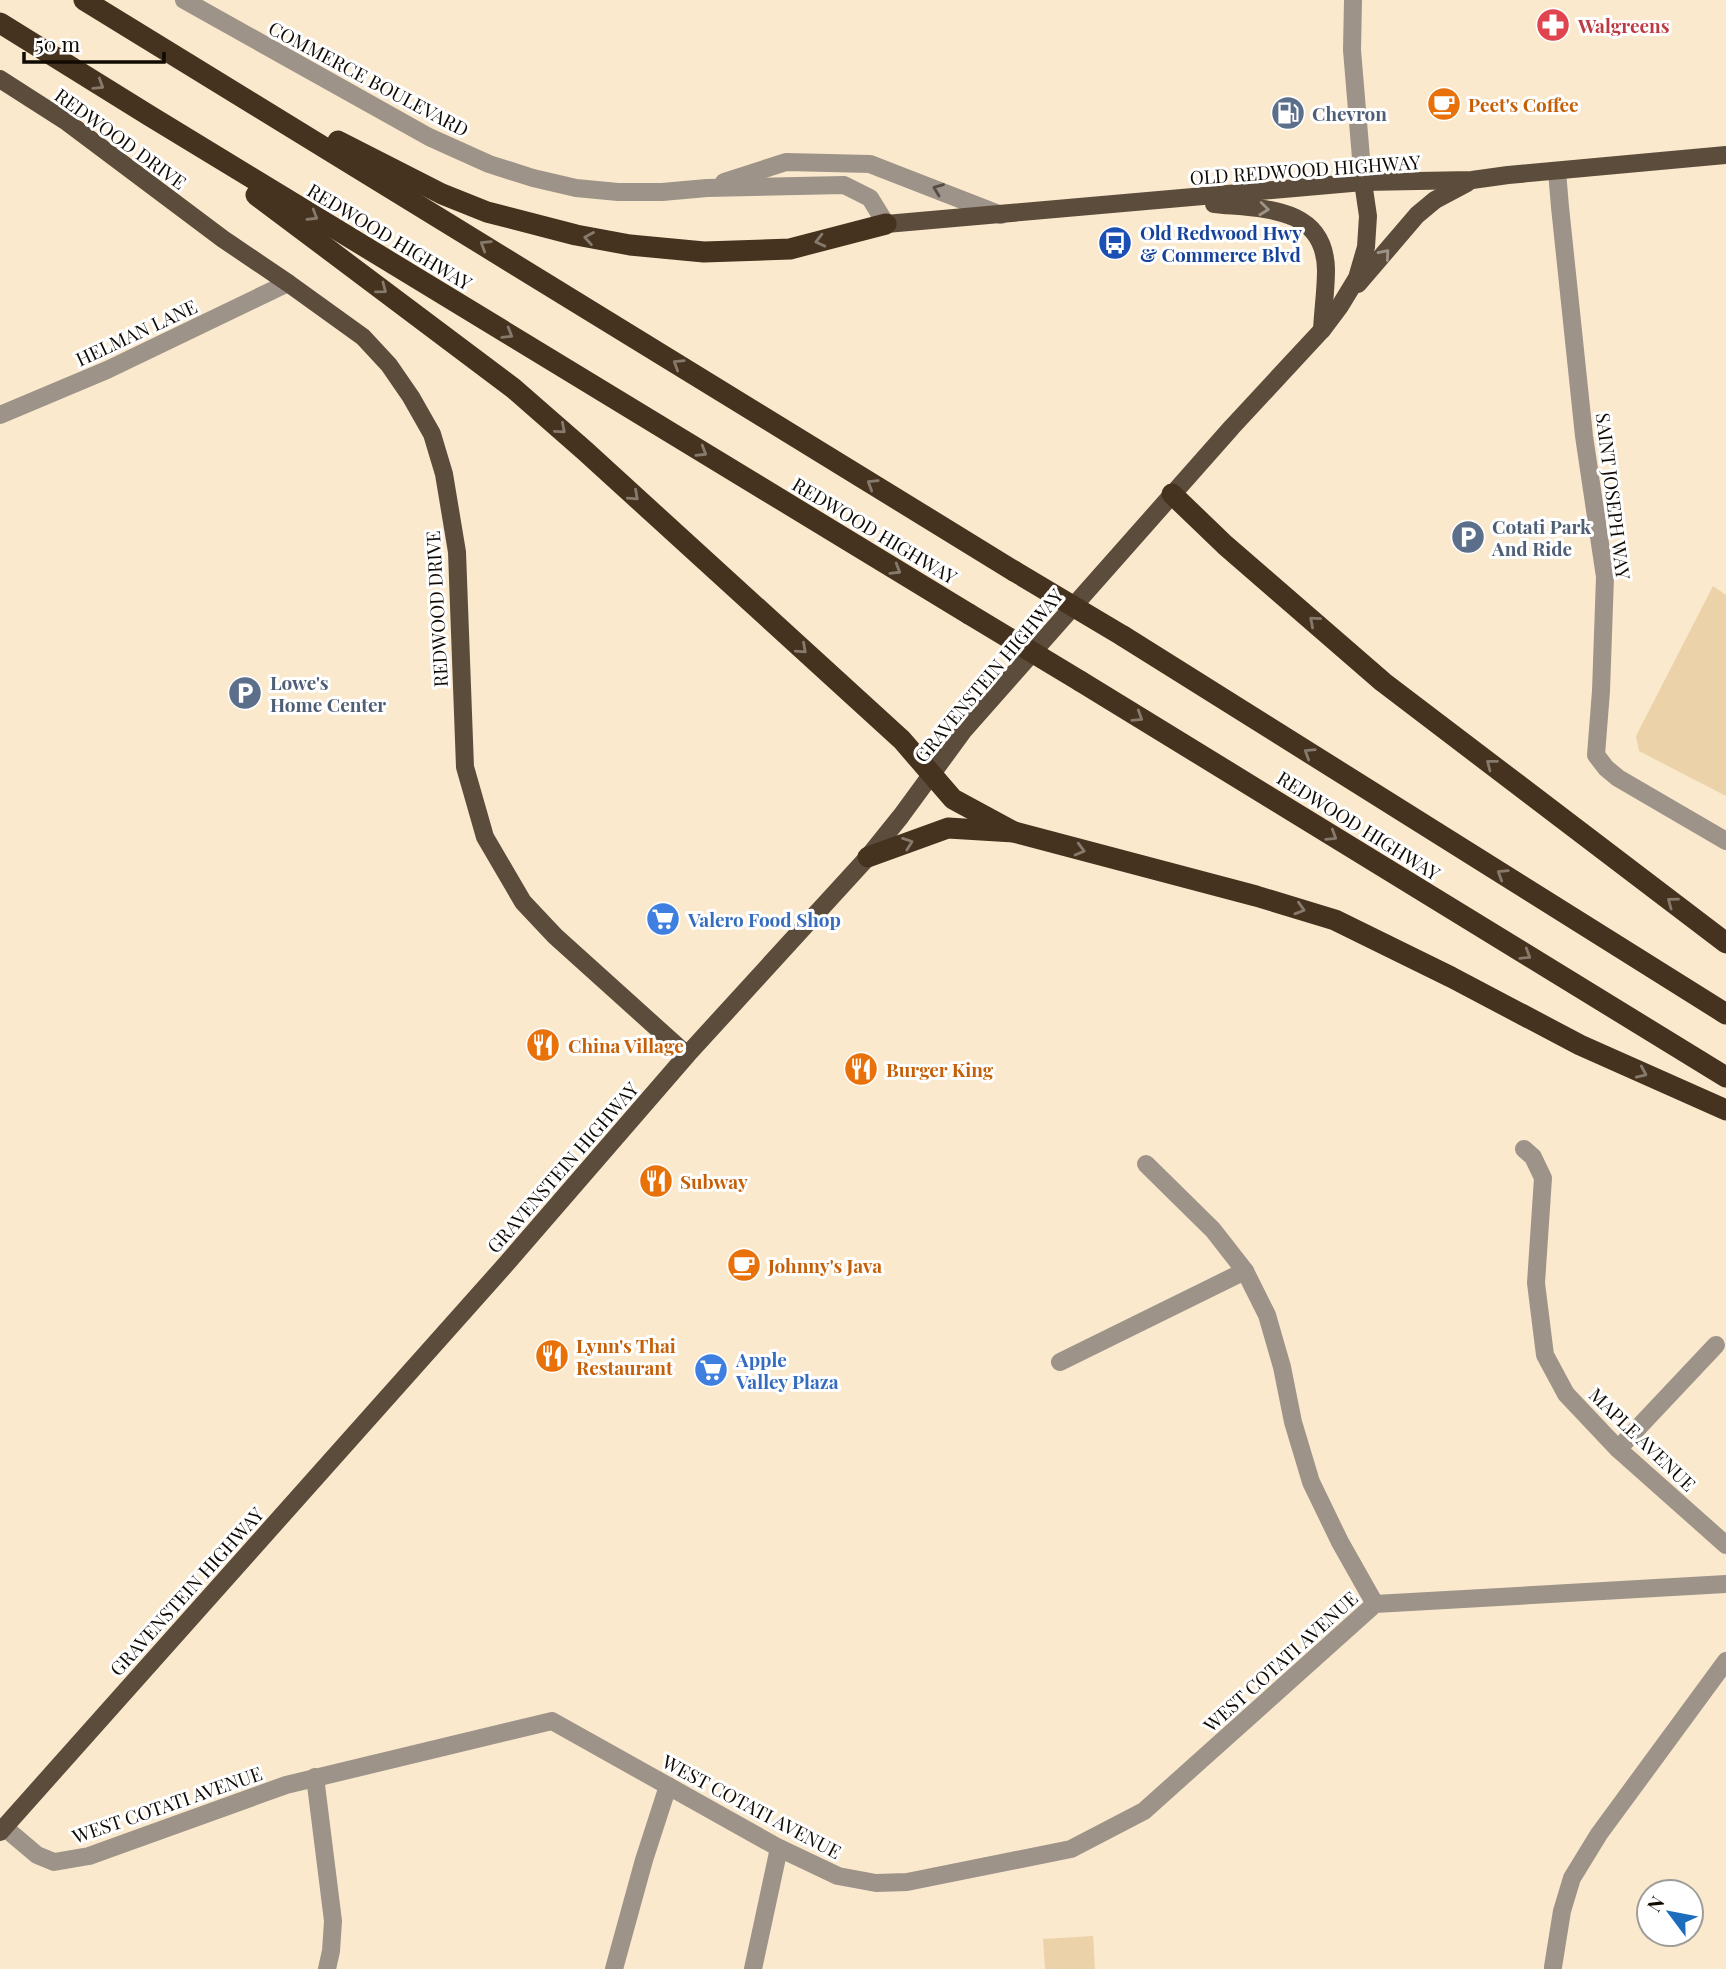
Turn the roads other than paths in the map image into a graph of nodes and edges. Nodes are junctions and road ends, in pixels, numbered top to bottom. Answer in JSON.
{"nodes":[{"id":1,"x":85,"y":0,"type":"edge"},
{"id":2,"x":184,"y":0,"type":"edge"},
{"id":3,"x":1353,"y":0,"type":"edge"},
{"id":4,"x":206,"y":6,"type":"edge"},
{"id":5,"x":0,"y":23,"type":"edge"},
{"id":6,"x":200,"y":71,"type":"junction"},
{"id":7,"x":0,"y":79,"type":"edge"},
{"id":8,"x":150,"y":117,"type":"junction"},
{"id":9,"x":1726,"y":155,"type":"edge"},
{"id":10,"x":1557,"y":171,"type":"junction"},
{"id":11,"x":1472,"y":180,"type":"junction"},
{"id":12,"x":1363,"y":182,"type":"junction"},
{"id":13,"x":707,"y":188,"type":"junction"},
{"id":14,"x":1172,"y":200,"type":"junction"},
{"id":15,"x":1001,"y":215,"type":"junction"},
{"id":16,"x":886,"y":224,"type":"junction"},
{"id":17,"x":288,"y":283,"type":"junction"},
{"id":18,"x":1340,"y":306,"type":"junction"},
{"id":19,"x":1322,"y":330,"type":"junction"},
{"id":20,"x":0,"y":415,"type":"edge"},
{"id":21,"x":1172,"y":494,"type":"junction"},
{"id":22,"x":931,"y":774,"type":"junction"},
{"id":23,"x":1014,"y":832,"type":"junction"},
{"id":24,"x":1726,"y":842,"type":"edge"},
{"id":25,"x":868,"y":857,"type":"junction"},
{"id":26,"x":1726,"y":943,"type":"edge"},
{"id":27,"x":1726,"y":1014,"type":"edge"},
{"id":28,"x":687,"y":1055,"type":"junction"},
{"id":29,"x":1726,"y":1077,"type":"edge"},
{"id":30,"x":1726,"y":1110,"type":"edge"},
{"id":31,"x":1524,"y":1149,"type":"dead end"},
{"id":32,"x":1146,"y":1164,"type":"dead end"},
{"id":33,"x":1245,"y":1271,"type":"junction"},
{"id":34,"x":1716,"y":1345,"type":"dead end"},
{"id":35,"x":1060,"y":1362,"type":"dead end"},
{"id":36,"x":1618,"y":1449,"type":"junction"},
{"id":37,"x":1726,"y":1545,"type":"edge"},
{"id":38,"x":1726,"y":1584,"type":"edge"},
{"id":39,"x":1375,"y":1604,"type":"junction"},
{"id":40,"x":1726,"y":1661,"type":"edge"},
{"id":41,"x":315,"y":1777,"type":"junction"},
{"id":42,"x":668,"y":1786,"type":"junction"},
{"id":43,"x":2,"y":1830,"type":"edge"},
{"id":44,"x":779,"y":1848,"type":"junction"},
{"id":45,"x":1553,"y":1967,"type":"dead end"},
{"id":46,"x":327,"y":1969,"type":"edge"},
{"id":47,"x":614,"y":1969,"type":"edge"},
{"id":48,"x":753,"y":1969,"type":"edge"}],
"edges":[{"from":1,"to":6,"type":"highway","name":"REDWOOD HIGHWAY"},
{"from":2,"to":4,"type":"street","name":"COMMERCE BOULEVARD"},
{"from":3,"to":12,"type":"street"},
{"from":4,"to":13,"type":"street","name":"COMMERCE BOULEVARD"},
{"from":5,"to":8,"type":"highway","name":"REDWOOD HIGHWAY","one_way":true},
{"from":16,"to":6,"type":"highway","one_way":true},
{"from":27,"to":6,"type":"highway","name":"REDWOOD HIGHWAY","one_way":true,"bridge":true},
{"from":7,"to":17,"type":"main road","name":"REDWOOD DRIVE"},
{"from":8,"to":22,"type":"highway","one_way":true},
{"from":8,"to":29,"type":"highway","name":"REDWOOD HIGHWAY","one_way":true,"bridge":true},
{"from":9,"to":10,"type":"main road","name":"OLD REDWOOD HIGHWAY"},
{"from":10,"to":11,"type":"main road","name":"OLD REDWOOD HIGHWAY"},
{"from":10,"to":24,"type":"street","name":"SAINT JOSEPH WAY"},
{"from":11,"to":12,"type":"main road","name":"OLD REDWOOD HIGHWAY"},
{"from":18,"to":11,"type":"main road","one_way":true},
{"from":12,"to":14,"type":"main road","name":"OLD REDWOOD HIGHWAY"},
{"from":12,"to":18,"type":"main road","name":"GRAVENSTEIN HIGHWAY"},
{"from":15,"to":13,"type":"street","name":"COMMERCE BOULEVARD","one_way":true},
{"from":13,"to":16,"type":"street","name":"COMMERCE BOULEVARD"},
{"from":14,"to":15,"type":"main road","name":"OLD REDWOOD HIGHWAY"},
{"from":14,"to":19,"type":"main road","one_way":true},
{"from":15,"to":16,"type":"main road","name":"OLD REDWOOD HIGHWAY"},
{"from":17,"to":20,"type":"street","name":"HELMAN LANE"},
{"from":17,"to":28,"type":"main road","name":"REDWOOD DRIVE"},
{"from":18,"to":19,"type":"main road","name":"GRAVENSTEIN HIGHWAY"},
{"from":19,"to":21,"type":"main road","name":"GRAVENSTEIN HIGHWAY"},
{"from":21,"to":22,"type":"main road","name":"GRAVENSTEIN HIGHWAY"},
{"from":26,"to":21,"type":"highway","one_way":true},
{"from":22,"to":23,"type":"highway"},
{"from":22,"to":25,"type":"main road","name":"GRAVENSTEIN HIGHWAY"},
{"from":25,"to":23,"type":"highway","one_way":true},
{"from":23,"to":30,"type":"highway","one_way":true},
{"from":25,"to":28,"type":"main road","name":"GRAVENSTEIN HIGHWAY"},
{"from":28,"to":43,"type":"main road","name":"GRAVENSTEIN HIGHWAY"},
{"from":31,"to":36,"type":"street","name":"MAPLE AVENUE"},
{"from":32,"to":33,"type":"street"},
{"from":33,"to":35,"type":"street"},
{"from":33,"to":39,"type":"street"},
{"from":34,"to":36,"type":"street"},
{"from":36,"to":37,"type":"street","name":"MAPLE AVENUE"},
{"from":38,"to":39,"type":"street","name":"WEST COTATI AVENUE"},
{"from":39,"to":44,"type":"street","name":"WEST COTATI AVENUE"},
{"from":40,"to":45,"type":"street"},
{"from":41,"to":42,"type":"street","name":"WEST COTATI AVENUE"},
{"from":41,"to":43,"type":"street","name":"WEST COTATI AVENUE"},
{"from":41,"to":46,"type":"street"},
{"from":42,"to":44,"type":"street","name":"WEST COTATI AVENUE"},
{"from":42,"to":47,"type":"street"},
{"from":44,"to":48,"type":"street"}]}
